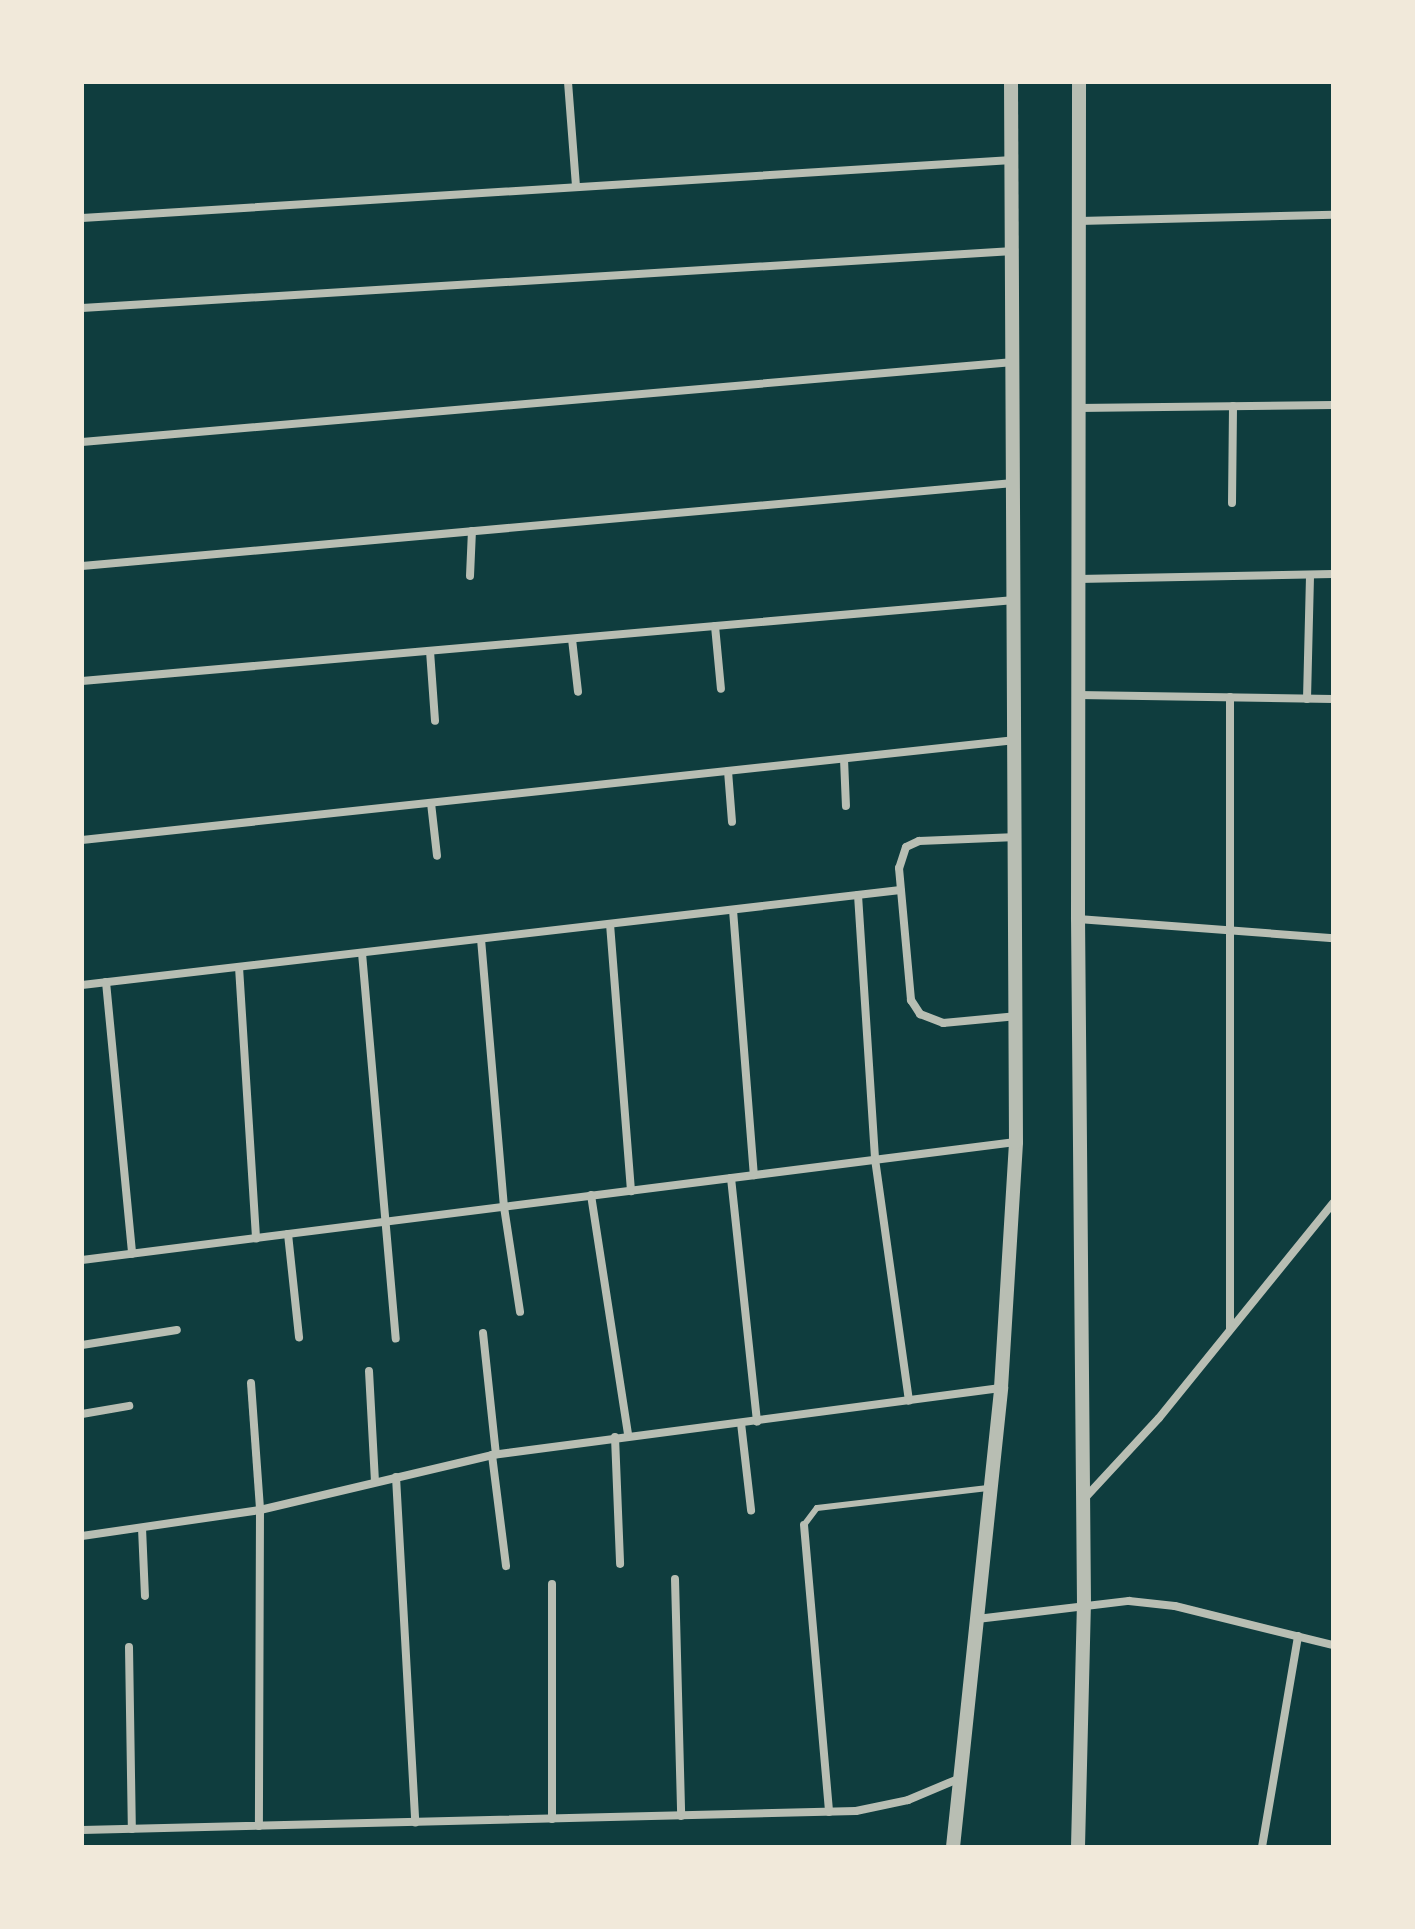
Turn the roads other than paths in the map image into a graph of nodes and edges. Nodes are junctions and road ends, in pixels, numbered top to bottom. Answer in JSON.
{"nodes":[{"id":1,"x":568,"y":82,"type":"edge"},
{"id":2,"x":1011,"y":82,"type":"edge"},
{"id":3,"x":1079,"y":82,"type":"edge"},
{"id":4,"x":1012,"y":160,"type":"junction"},
{"id":5,"x":576,"y":187,"type":"junction"},
{"id":6,"x":1333,"y":215,"type":"edge"},
{"id":7,"x":82,"y":218,"type":"edge"},
{"id":8,"x":1079,"y":221,"type":"junction"},
{"id":9,"x":1013,"y":251,"type":"junction"},
{"id":10,"x":82,"y":308,"type":"edge"},
{"id":11,"x":1014,"y":362,"type":"junction"},
{"id":12,"x":1333,"y":405,"type":"edge"},
{"id":13,"x":1233,"y":406,"type":"junction"},
{"id":14,"x":1078,"y":408,"type":"junction"},
{"id":15,"x":82,"y":442,"type":"edge"},
{"id":16,"x":1015,"y":483,"type":"junction"},
{"id":17,"x":1232,"y":503,"type":"dead end"},
{"id":18,"x":472,"y":531,"type":"junction"},
{"id":19,"x":82,"y":566,"type":"edge"},
{"id":20,"x":1333,"y":574,"type":"edge"},
{"id":21,"x":1310,"y":575,"type":"junction"},
{"id":22,"x":470,"y":576,"type":"dead end"},
{"id":23,"x":1078,"y":579,"type":"junction"},
{"id":24,"x":1016,"y":600,"type":"junction"},
{"id":25,"x":715,"y":626,"type":"junction"},
{"id":26,"x":572,"y":639,"type":"junction"},
{"id":27,"x":430,"y":651,"type":"junction"},
{"id":28,"x":82,"y":681,"type":"edge"},
{"id":29,"x":721,"y":689,"type":"dead end"},
{"id":30,"x":578,"y":692,"type":"dead end"},
{"id":31,"x":1078,"y":695,"type":"junction"},
{"id":32,"x":1230,"y":697,"type":"junction"},
{"id":33,"x":1307,"y":699,"type":"junction"},
{"id":34,"x":1333,"y":699,"type":"edge"},
{"id":35,"x":435,"y":721,"type":"dead end"},
{"id":36,"x":1017,"y":740,"type":"junction"},
{"id":37,"x":844,"y":759,"type":"junction"},
{"id":38,"x":728,"y":771,"type":"junction"},
{"id":39,"x":431,"y":803,"type":"junction"},
{"id":40,"x":846,"y":806,"type":"dead end"},
{"id":41,"x":732,"y":822,"type":"dead end"},
{"id":42,"x":1018,"y":837,"type":"junction"},
{"id":43,"x":82,"y":840,"type":"edge"},
{"id":44,"x":437,"y":856,"type":"dead end"},
{"id":45,"x":901,"y":890,"type":"junction"},
{"id":46,"x":858,"y":895,"type":"junction"},
{"id":47,"x":733,"y":910,"type":"junction"},
{"id":48,"x":1078,"y":919,"type":"junction"},
{"id":49,"x":610,"y":924,"type":"junction"},
{"id":50,"x":1231,"y":931,"type":"junction"},
{"id":51,"x":1333,"y":938,"type":"edge"},
{"id":52,"x":481,"y":939,"type":"junction"},
{"id":53,"x":362,"y":953,"type":"junction"},
{"id":54,"x":239,"y":967,"type":"junction"},
{"id":55,"x":106,"y":982,"type":"junction"},
{"id":56,"x":82,"y":985,"type":"edge"},
{"id":57,"x":1019,"y":1016,"type":"junction"},
{"id":58,"x":1016,"y":1142,"type":"junction"},
{"id":59,"x":875,"y":1159,"type":"junction"},
{"id":60,"x":754,"y":1175,"type":"junction"},
{"id":61,"x":731,"y":1178,"type":"junction"},
{"id":62,"x":631,"y":1191,"type":"junction"},
{"id":63,"x":591,"y":1195,"type":"junction"},
{"id":64,"x":1333,"y":1203,"type":"edge"},
{"id":65,"x":504,"y":1207,"type":"junction"},
{"id":66,"x":383,"y":1222,"type":"junction"},
{"id":67,"x":288,"y":1234,"type":"junction"},
{"id":68,"x":256,"y":1238,"type":"junction"},
{"id":69,"x":132,"y":1254,"type":"junction"},
{"id":70,"x":82,"y":1260,"type":"edge"},
{"id":71,"x":520,"y":1312,"type":"dead end"},
{"id":72,"x":1230,"y":1329,"type":"junction"},
{"id":73,"x":177,"y":1330,"type":"dead end"},
{"id":74,"x":483,"y":1333,"type":"dead end"},
{"id":75,"x":299,"y":1337,"type":"dead end"},
{"id":76,"x":396,"y":1339,"type":"dead end"},
{"id":77,"x":82,"y":1345,"type":"edge"},
{"id":78,"x":369,"y":1371,"type":"dead end"},
{"id":79,"x":251,"y":1383,"type":"dead end"},
{"id":80,"x":1001,"y":1388,"type":"junction"},
{"id":81,"x":909,"y":1401,"type":"junction"},
{"id":82,"x":129,"y":1406,"type":"dead end"},
{"id":83,"x":82,"y":1414,"type":"edge"},
{"id":84,"x":757,"y":1422,"type":"junction"},
{"id":85,"x":741,"y":1423,"type":"junction"},
{"id":86,"x":628,"y":1435,"type":"junction"},
{"id":87,"x":615,"y":1437,"type":"junction"},
{"id":88,"x":494,"y":1454,"type":"junction"},
{"id":89,"x":396,"y":1477,"type":"junction"},
{"id":90,"x":375,"y":1482,"type":"junction"},
{"id":91,"x":992,"y":1488,"type":"junction"},
{"id":92,"x":1082,"y":1501,"type":"junction"},
{"id":93,"x":260,"y":1510,"type":"junction"},
{"id":94,"x":751,"y":1510,"type":"dead end"},
{"id":95,"x":804,"y":1525,"type":"joint"},
{"id":96,"x":142,"y":1528,"type":"junction"},
{"id":97,"x":82,"y":1536,"type":"edge"},
{"id":98,"x":620,"y":1564,"type":"dead end"},
{"id":99,"x":506,"y":1566,"type":"dead end"},
{"id":100,"x":675,"y":1579,"type":"dead end"},
{"id":101,"x":552,"y":1584,"type":"dead end"},
{"id":102,"x":145,"y":1596,"type":"dead end"},
{"id":103,"x":1084,"y":1604,"type":"junction"},
{"id":104,"x":977,"y":1619,"type":"junction"},
{"id":105,"x":1298,"y":1636,"type":"junction"},
{"id":106,"x":1333,"y":1645,"type":"edge"},
{"id":107,"x":129,"y":1647,"type":"dead end"},
{"id":108,"x":958,"y":1779,"type":"junction"},
{"id":109,"x":829,"y":1812,"type":"junction"},
{"id":110,"x":681,"y":1816,"type":"junction"},
{"id":111,"x":552,"y":1819,"type":"junction"},
{"id":112,"x":415,"y":1822,"type":"junction"},
{"id":113,"x":259,"y":1826,"type":"junction"},
{"id":114,"x":132,"y":1829,"type":"junction"},
{"id":115,"x":82,"y":1830,"type":"edge"},
{"id":116,"x":953,"y":1847,"type":"edge"},
{"id":117,"x":1078,"y":1847,"type":"edge"},
{"id":118,"x":1262,"y":1847,"type":"edge"}],
"edges":[{"from":1,"to":5,"type":"street"},
{"from":2,"to":4,"type":"street"},
{"from":3,"to":8,"type":"street"},
{"from":4,"to":5,"type":"street"},
{"from":4,"to":9,"type":"street"},
{"from":5,"to":7,"type":"street"},
{"from":6,"to":8,"type":"street"},
{"from":8,"to":14,"type":"street"},
{"from":9,"to":10,"type":"street"},
{"from":9,"to":11,"type":"street"},
{"from":11,"to":15,"type":"street"},
{"from":11,"to":16,"type":"street"},
{"from":12,"to":13,"type":"street"},
{"from":13,"to":14,"type":"street"},
{"from":13,"to":17,"type":"street"},
{"from":14,"to":23,"type":"street"},
{"from":16,"to":18,"type":"street"},
{"from":16,"to":24,"type":"street"},
{"from":18,"to":19,"type":"street"},
{"from":18,"to":22,"type":"street"},
{"from":20,"to":21,"type":"street"},
{"from":21,"to":23,"type":"street"},
{"from":21,"to":33,"type":"street"},
{"from":23,"to":31,"type":"street"},
{"from":24,"to":25,"type":"street"},
{"from":24,"to":36,"type":"street"},
{"from":25,"to":26,"type":"street"},
{"from":25,"to":29,"type":"street"},
{"from":26,"to":27,"type":"street"},
{"from":26,"to":30,"type":"street"},
{"from":27,"to":28,"type":"street"},
{"from":27,"to":35,"type":"street"},
{"from":31,"to":32,"type":"street"},
{"from":31,"to":48,"type":"street"},
{"from":32,"to":33,"type":"street"},
{"from":32,"to":50,"type":"street"},
{"from":33,"to":34,"type":"street"},
{"from":36,"to":37,"type":"street"},
{"from":36,"to":42,"type":"street"},
{"from":37,"to":38,"type":"street"},
{"from":37,"to":40,"type":"street"},
{"from":38,"to":39,"type":"street"},
{"from":38,"to":41,"type":"street"},
{"from":39,"to":43,"type":"street"},
{"from":39,"to":44,"type":"street"},
{"from":42,"to":45,"type":"street"},
{"from":42,"to":57,"type":"street"},
{"from":45,"to":46,"type":"street"},
{"from":45,"to":57,"type":"street"},
{"from":46,"to":47,"type":"street"},
{"from":46,"to":59,"type":"street"},
{"from":47,"to":49,"type":"street"},
{"from":47,"to":60,"type":"street"},
{"from":48,"to":50,"type":"street"},
{"from":48,"to":92,"type":"street"},
{"from":49,"to":52,"type":"street"},
{"from":49,"to":62,"type":"street"},
{"from":50,"to":51,"type":"street"},
{"from":50,"to":72,"type":"street"},
{"from":52,"to":53,"type":"street"},
{"from":52,"to":65,"type":"street"},
{"from":53,"to":54,"type":"street"},
{"from":53,"to":66,"type":"street"},
{"from":54,"to":55,"type":"street"},
{"from":54,"to":68,"type":"street"},
{"from":55,"to":56,"type":"street"},
{"from":55,"to":69,"type":"street"},
{"from":57,"to":58,"type":"street"},
{"from":58,"to":59,"type":"street"},
{"from":58,"to":80,"type":"street"},
{"from":59,"to":60,"type":"street"},
{"from":59,"to":81,"type":"street"},
{"from":60,"to":61,"type":"street"},
{"from":61,"to":62,"type":"street"},
{"from":61,"to":84,"type":"street"},
{"from":62,"to":63,"type":"street"},
{"from":63,"to":65,"type":"street"},
{"from":63,"to":86,"type":"street"},
{"from":64,"to":72,"type":"street"},
{"from":65,"to":66,"type":"street"},
{"from":65,"to":71,"type":"street"},
{"from":66,"to":67,"type":"street"},
{"from":66,"to":76,"type":"street"},
{"from":67,"to":68,"type":"street"},
{"from":67,"to":75,"type":"street"},
{"from":68,"to":69,"type":"street"},
{"from":69,"to":70,"type":"street"},
{"from":72,"to":92,"type":"street"},
{"from":73,"to":77,"type":"street"},
{"from":74,"to":88,"type":"street"},
{"from":78,"to":90,"type":"street"},
{"from":79,"to":93,"type":"street"},
{"from":80,"to":81,"type":"street"},
{"from":80,"to":91,"type":"street"},
{"from":81,"to":84,"type":"street"},
{"from":82,"to":83,"type":"street"},
{"from":84,"to":85,"type":"street"},
{"from":85,"to":86,"type":"street"},
{"from":85,"to":94,"type":"street"},
{"from":86,"to":87,"type":"street"},
{"from":87,"to":88,"type":"street"},
{"from":87,"to":98,"type":"street"},
{"from":88,"to":89,"type":"street"},
{"from":88,"to":99,"type":"street"},
{"from":89,"to":90,"type":"street"},
{"from":89,"to":112,"type":"street"},
{"from":90,"to":93,"type":"street"},
{"from":91,"to":95,"type":"lane"},
{"from":91,"to":104,"type":"street"},
{"from":92,"to":103,"type":"street"},
{"from":93,"to":96,"type":"street"},
{"from":93,"to":113,"type":"street"},
{"from":95,"to":109,"type":"street"},
{"from":96,"to":97,"type":"street"},
{"from":96,"to":102,"type":"street"},
{"from":100,"to":110,"type":"street"},
{"from":101,"to":111,"type":"street"},
{"from":103,"to":104,"type":"street"},
{"from":103,"to":105,"type":"street"},
{"from":103,"to":117,"type":"street"},
{"from":104,"to":108,"type":"street"},
{"from":105,"to":106,"type":"street"},
{"from":105,"to":118,"type":"street"},
{"from":107,"to":114,"type":"street"},
{"from":108,"to":109,"type":"street"},
{"from":108,"to":116,"type":"street"},
{"from":109,"to":110,"type":"street"},
{"from":110,"to":111,"type":"street"},
{"from":111,"to":112,"type":"street"},
{"from":112,"to":113,"type":"street"},
{"from":113,"to":114,"type":"street"},
{"from":114,"to":115,"type":"street"}]}
